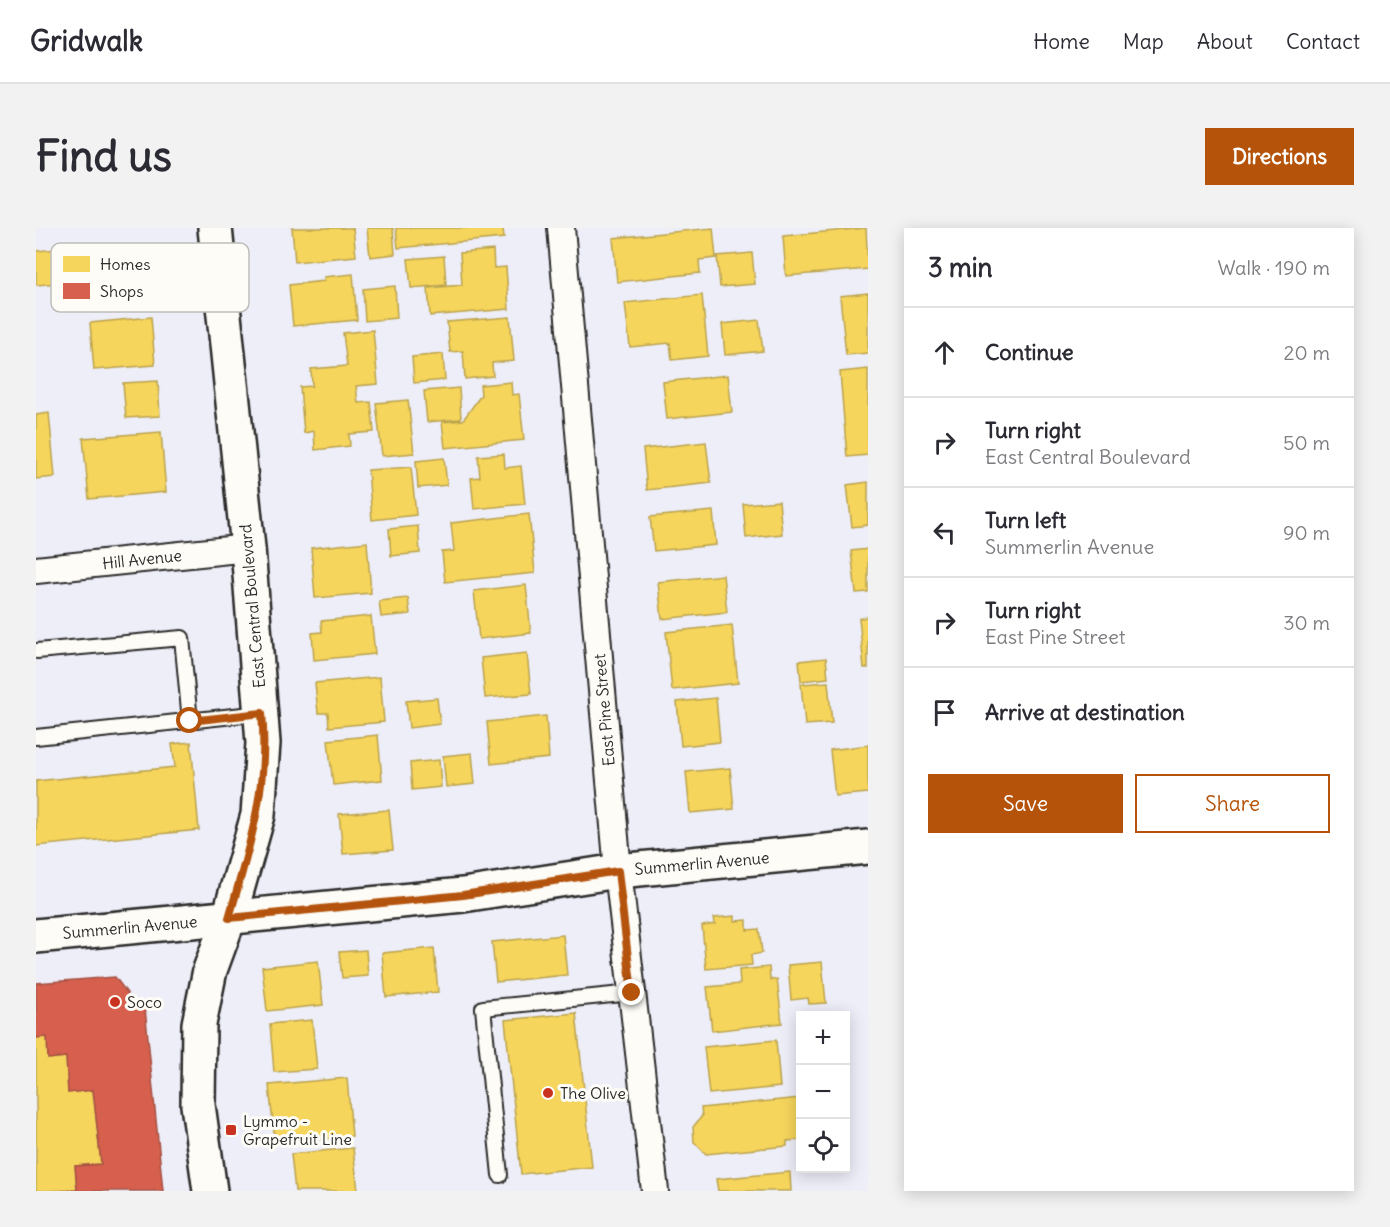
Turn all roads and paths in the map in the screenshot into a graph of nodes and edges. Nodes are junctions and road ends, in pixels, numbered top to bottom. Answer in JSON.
{"nodes":[{"id":1,"x":215,"y":228,"type":"edge"},
{"id":2,"x":561,"y":228,"type":"edge"},
{"id":3,"x":217,"y":243,"type":"edge"},
{"id":4,"x":224,"y":312,"type":"edge"},
{"id":5,"x":248,"y":548,"type":"junction"},
{"id":6,"x":36,"y":570,"type":"edge"},
{"id":7,"x":37,"y":651,"type":"edge"},
{"id":8,"x":262,"y":713,"type":"junction"},
{"id":9,"x":190,"y":721,"type":"junction"},
{"id":10,"x":36,"y":737,"type":"edge"},
{"id":11,"x":868,"y":847,"type":"edge"},
{"id":12,"x":618,"y":871,"type":"junction"},
{"id":13,"x":229,"y":918,"type":"junction"},
{"id":14,"x":36,"y":936,"type":"edge"},
{"id":15,"x":632,"y":993,"type":"junction"},
{"id":16,"x":500,"y":1174,"type":"dead end"},
{"id":17,"x":210,"y":1191,"type":"edge"},
{"id":18,"x":655,"y":1191,"type":"edge"}],
"edges":[{"from":1,"to":3,"type":"street","name":"East Central Boulevard"},
{"from":2,"to":12,"type":"street","name":"East Pine Street"},
{"from":4,"to":5,"type":"street","name":"East Central Boulevard"},
{"from":5,"to":6,"type":"street","name":"Hill Avenue"},
{"from":5,"to":8,"type":"street","name":"East Central Boulevard"},
{"from":7,"to":9,"type":"lane"},
{"from":8,"to":9,"type":"lane"},
{"from":8,"to":13,"type":"street","name":"East Central Boulevard"},
{"from":9,"to":10,"type":"lane"},
{"from":11,"to":12,"type":"street","name":"Summerlin Avenue"},
{"from":12,"to":13,"type":"street","name":"Summerlin Avenue"},
{"from":12,"to":15,"type":"street","name":"East Pine Street"},
{"from":13,"to":14,"type":"street","name":"Summerlin Avenue"},
{"from":13,"to":17,"type":"street","name":"East Central Boulevard"},
{"from":15,"to":16,"type":"lane"},
{"from":15,"to":18,"type":"street","name":"East Pine Street"}]}
